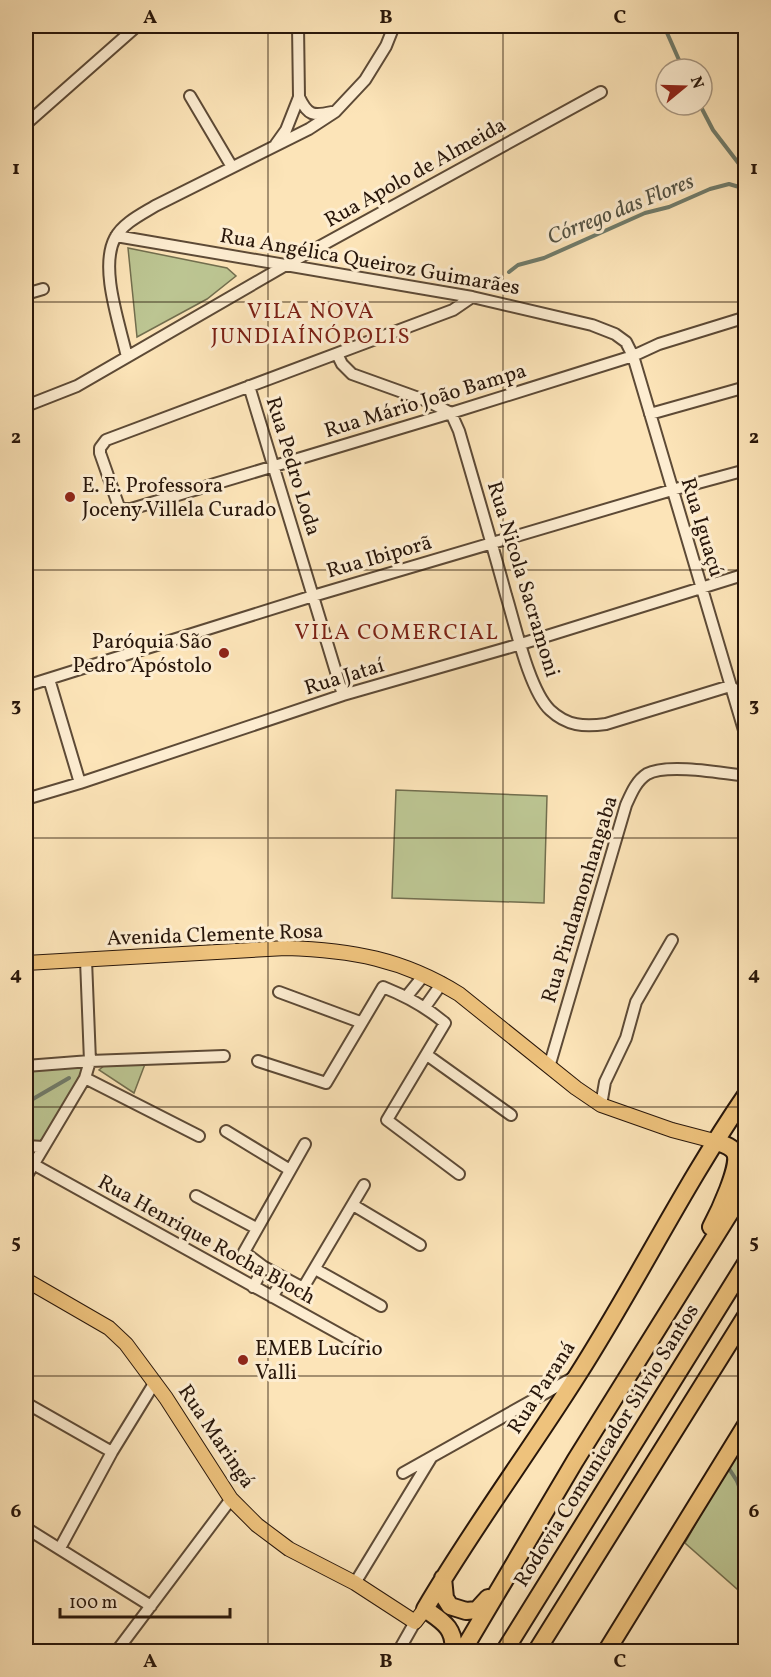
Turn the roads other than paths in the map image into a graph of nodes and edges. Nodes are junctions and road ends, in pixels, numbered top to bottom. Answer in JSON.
{"nodes":[{"id":1,"x":137,"y":26,"type":"edge"},
{"id":2,"x":298,"y":26,"type":"edge"},
{"id":3,"x":394,"y":26,"type":"edge"},
{"id":4,"x":601,"y":92,"type":"dead end"},
{"id":5,"x":190,"y":96,"type":"dead end"},
{"id":6,"x":299,"y":98,"type":"junction"},
{"id":7,"x":335,"y":112,"type":"junction"},
{"id":8,"x":26,"y":124,"type":"edge"},
{"id":9,"x":275,"y":144,"type":"junction"},
{"id":10,"x":232,"y":167,"type":"junction"},
{"id":11,"x":116,"y":236,"type":"junction"},
{"id":12,"x":286,"y":265,"type":"junction"},
{"id":13,"x":43,"y":289,"type":"dead end"},
{"id":14,"x":26,"y":294,"type":"edge"},
{"id":15,"x":472,"y":297,"type":"junction"},
{"id":16,"x":740,"y":319,"type":"dead end"},
{"id":17,"x":615,"y":334,"type":"joint"},
{"id":18,"x":337,"y":354,"type":"junction"},
{"id":19,"x":633,"y":356,"type":"junction"},
{"id":20,"x":127,"y":357,"type":"junction"},
{"id":21,"x":249,"y":386,"type":"junction"},
{"id":22,"x":746,"y":387,"type":"edge"},
{"id":23,"x":26,"y":406,"type":"edge"},
{"id":24,"x":451,"y":413,"type":"junction"},
{"id":25,"x":650,"y":414,"type":"junction"},
{"id":26,"x":273,"y":466,"type":"junction"},
{"id":27,"x":746,"y":470,"type":"edge"},
{"id":28,"x":672,"y":490,"type":"junction"},
{"id":29,"x":492,"y":544,"type":"junction"},
{"id":30,"x":746,"y":574,"type":"edge"},
{"id":31,"x":701,"y":588,"type":"junction"},
{"id":32,"x":313,"y":596,"type":"junction"},
{"id":33,"x":521,"y":644,"type":"junction"},
{"id":34,"x":49,"y":679,"type":"junction"},
{"id":35,"x":26,"y":686,"type":"edge"},
{"id":36,"x":730,"y":686,"type":"junction"},
{"id":37,"x":343,"y":695,"type":"junction"},
{"id":38,"x":746,"y":697,"type":"edge"},
{"id":39,"x":746,"y":737,"type":"edge"},
{"id":40,"x":746,"y":776,"type":"edge"},
{"id":41,"x":80,"y":783,"type":"junction"},
{"id":42,"x":26,"y":799,"type":"edge"},
{"id":43,"x":672,"y":940,"type":"dead end"},
{"id":44,"x":86,"y":960,"type":"junction"},
{"id":45,"x":26,"y":963,"type":"edge"},
{"id":46,"x":424,"y":975,"type":"junction"},
{"id":47,"x":442,"y":983,"type":"junction"},
{"id":48,"x":279,"y":992,"type":"dead end"},
{"id":49,"x":407,"y":996,"type":"junction"},
{"id":50,"x":425,"y":1007,"type":"junction"},
{"id":51,"x":360,"y":1022,"type":"junction"},
{"id":52,"x":427,"y":1055,"type":"junction"},
{"id":53,"x":224,"y":1056,"type":"dead end"},
{"id":54,"x":258,"y":1060,"type":"dead end"},
{"id":55,"x":90,"y":1061,"type":"junction"},
{"id":56,"x":26,"y":1066,"type":"edge"},
{"id":57,"x":549,"y":1066,"type":"junction"},
{"id":58,"x":85,"y":1078,"type":"junction"},
{"id":59,"x":746,"y":1095,"type":"edge"},
{"id":60,"x":601,"y":1105,"type":"junction"},
{"id":61,"x":511,"y":1114,"type":"dead end"},
{"id":62,"x":226,"y":1131,"type":"dead end"},
{"id":63,"x":199,"y":1136,"type":"dead end"},
{"id":64,"x":714,"y":1141,"type":"junction"},
{"id":65,"x":305,"y":1143,"type":"dead end"},
{"id":66,"x":26,"y":1146,"type":"edge"},
{"id":67,"x":43,"y":1147,"type":"junction"},
{"id":68,"x":33,"y":1164,"type":"junction"},
{"id":69,"x":290,"y":1170,"type":"junction"},
{"id":70,"x":459,"y":1174,"type":"dead end"},
{"id":71,"x":26,"y":1177,"type":"edge"},
{"id":72,"x":364,"y":1185,"type":"dead end"},
{"id":73,"x":746,"y":1187,"type":"edge"},
{"id":74,"x":196,"y":1196,"type":"dead end"},
{"id":75,"x":352,"y":1205,"type":"junction"},
{"id":76,"x":256,"y":1228,"type":"junction"},
{"id":77,"x":420,"y":1245,"type":"dead end"},
{"id":78,"x":746,"y":1263,"type":"edge"},
{"id":79,"x":264,"y":1267,"type":"junction"},
{"id":80,"x":315,"y":1269,"type":"junction"},
{"id":81,"x":284,"y":1278,"type":"junction"},
{"id":82,"x":26,"y":1280,"type":"edge"},
{"id":83,"x":684,"y":1284,"type":"junction"},
{"id":84,"x":253,"y":1287,"type":"junction"},
{"id":85,"x":272,"y":1297,"type":"junction"},
{"id":86,"x":381,"y":1306,"type":"dead end"},
{"id":87,"x":746,"y":1316,"type":"edge"},
{"id":88,"x":363,"y":1347,"type":"dead end"},
{"id":89,"x":577,"y":1376,"type":"junction"},
{"id":90,"x":155,"y":1382,"type":"junction"},
{"id":91,"x":166,"y":1398,"type":"junction"},
{"id":92,"x":26,"y":1403,"type":"edge"},
{"id":93,"x":139,"y":1407,"type":"junction"},
{"id":94,"x":746,"y":1425,"type":"edge"},
{"id":95,"x":112,"y":1452,"type":"junction"},
{"id":96,"x":432,"y":1457,"type":"junction"},
{"id":97,"x":403,"y":1473,"type":"dead end"},
{"id":98,"x":231,"y":1498,"type":"junction"},
{"id":99,"x":26,"y":1528,"type":"edge"},
{"id":100,"x":60,"y":1548,"type":"junction"},
{"id":101,"x":510,"y":1572,"type":"junction"},
{"id":102,"x":443,"y":1578,"type":"junction"},
{"id":103,"x":355,"y":1583,"type":"junction"},
{"id":104,"x":152,"y":1606,"type":"junction"},
{"id":105,"x":477,"y":1611,"type":"junction"},
{"id":106,"x":420,"y":1616,"type":"junction"},
{"id":107,"x":447,"y":1624,"type":"junction"},
{"id":108,"x":116,"y":1652,"type":"edge"},
{"id":109,"x":398,"y":1652,"type":"edge"},
{"id":110,"x":453,"y":1652,"type":"edge"},
{"id":111,"x":462,"y":1652,"type":"edge"},
{"id":112,"x":504,"y":1652,"type":"edge"},
{"id":113,"x":536,"y":1652,"type":"edge"},
{"id":114,"x":606,"y":1652,"type":"edge"}],
"edges":[{"from":1,"to":8,"type":"street"},
{"from":2,"to":6,"type":"street"},
{"from":3,"to":7,"type":"street"},
{"from":4,"to":12,"type":"street","name":"Rua Apolo de Almeida"},
{"from":5,"to":10,"type":"street"},
{"from":6,"to":7,"type":"street"},
{"from":6,"to":9,"type":"street"},
{"from":7,"to":9,"type":"street"},
{"from":9,"to":10,"type":"street"},
{"from":10,"to":11,"type":"street"},
{"from":11,"to":12,"type":"street","name":"Rua Angélica Queiroz Guimarães"},
{"from":11,"to":20,"type":"street"},
{"from":12,"to":15,"type":"street","name":"Rua Angélica Queiroz Guimarães"},
{"from":12,"to":20,"type":"street","name":"Rua Apolo de Almeida"},
{"from":13,"to":14,"type":"street"},
{"from":15,"to":17,"type":"street","name":"Rua Angélica Queiroz Guimarães"},
{"from":15,"to":18,"type":"street"},
{"from":16,"to":19,"type":"street","name":"Rua Mário João Bampa"},
{"from":17,"to":19,"type":"street","name":"Rua Iguaçú"},
{"from":18,"to":21,"type":"street"},
{"from":18,"to":24,"type":"street"},
{"from":19,"to":24,"type":"street","name":"Rua Mário João Bampa"},
{"from":19,"to":25,"type":"street","name":"Rua Iguaçú"},
{"from":20,"to":23,"type":"street","name":"Rua Apolo de Almeida"},
{"from":21,"to":26,"type":"street","name":"Rua Pedro Loda"},
{"from":21,"to":26,"type":"street","name":"Rua Mário João Bampa"},
{"from":22,"to":25,"type":"street"},
{"from":24,"to":26,"type":"street","name":"Rua Mário João Bampa"},
{"from":24,"to":29,"type":"street","name":"Rua Nicola Sacramoni"},
{"from":25,"to":28,"type":"street","name":"Rua Iguaçú"},
{"from":26,"to":32,"type":"street","name":"Rua Pedro Loda"},
{"from":27,"to":28,"type":"street","name":"Rua Ibiporã"},
{"from":28,"to":29,"type":"street","name":"Rua Ibiporã"},
{"from":28,"to":31,"type":"street","name":"Rua Iguaçú"},
{"from":29,"to":32,"type":"street","name":"Rua Ibiporã"},
{"from":29,"to":33,"type":"street","name":"Rua Nicola Sacramoni"},
{"from":30,"to":31,"type":"street","name":"Rua Jataí"},
{"from":31,"to":33,"type":"street","name":"Rua Jataí"},
{"from":31,"to":36,"type":"street","name":"Rua Iguaçú"},
{"from":32,"to":34,"type":"street","name":"Rua Ibiporã"},
{"from":32,"to":37,"type":"street","name":"Rua Pedro Loda"},
{"from":33,"to":36,"type":"street","name":"Rua Nicola Sacramoni"},
{"from":33,"to":37,"type":"street","name":"Rua Jataí"},
{"from":34,"to":35,"type":"street","name":"Rua Ibiporã"},
{"from":34,"to":41,"type":"street"},
{"from":36,"to":38,"type":"street"},
{"from":36,"to":39,"type":"street","name":"Rua Iguaçú"},
{"from":37,"to":41,"type":"street","name":"Rua Jataí"},
{"from":40,"to":57,"type":"street","name":"Rua Pindamonhangaba"},
{"from":41,"to":42,"type":"street","name":"Rua Jataí"},
{"from":43,"to":60,"type":"street"},
{"from":44,"to":45,"type":"main road","name":"Avenida Clemente Rosa"},
{"from":44,"to":46,"type":"main road","name":"Avenida Clemente Rosa"},
{"from":44,"to":55,"type":"street"},
{"from":46,"to":47,"type":"main road","name":"Avenida Clemente Rosa"},
{"from":46,"to":49,"type":"street"},
{"from":47,"to":50,"type":"street"},
{"from":47,"to":57,"type":"main road","name":"Avenida Clemente Rosa"},
{"from":48,"to":51,"type":"street"},
{"from":49,"to":50,"type":"street"},
{"from":49,"to":51,"type":"street"},
{"from":50,"to":52,"type":"street"},
{"from":51,"to":54,"type":"street"},
{"from":52,"to":61,"type":"street"},
{"from":52,"to":70,"type":"street"},
{"from":53,"to":55,"type":"street"},
{"from":55,"to":56,"type":"street"},
{"from":55,"to":58,"type":"street"},
{"from":57,"to":60,"type":"main road","name":"Avenida Clemente Rosa"},
{"from":58,"to":63,"type":"street"},
{"from":58,"to":67,"type":"street"},
{"from":59,"to":64,"type":"highway","name":"Rua Paraná"},
{"from":60,"to":64,"type":"main road","name":"Avenida Clemente Rosa"},
{"from":62,"to":69,"type":"street"},
{"from":64,"to":83,"type":"highway"},
{"from":64,"to":89,"type":"highway","name":"Rua Paraná"},
{"from":65,"to":69,"type":"street"},
{"from":66,"to":67,"type":"street"},
{"from":67,"to":68,"type":"street"},
{"from":68,"to":71,"type":"street"},
{"from":68,"to":84,"type":"street","name":"Rua Henrique Rocha Bloch"},
{"from":69,"to":76,"type":"street"},
{"from":72,"to":75,"type":"street"},
{"from":73,"to":83,"type":"highway"},
{"from":74,"to":76,"type":"street"},
{"from":75,"to":77,"type":"street"},
{"from":75,"to":80,"type":"street"},
{"from":76,"to":79,"type":"street"},
{"from":78,"to":112,"type":"highway","name":"Rodovia Comunicador Silvio Santos"},
{"from":79,"to":81,"type":"street"},
{"from":79,"to":84,"type":"street"},
{"from":80,"to":81,"type":"street"},
{"from":80,"to":86,"type":"street"},
{"from":81,"to":85,"type":"street"},
{"from":82,"to":90,"type":"main road","name":"Rua Maringá"},
{"from":83,"to":101,"type":"highway"},
{"from":84,"to":85,"type":"street","name":"Rua Henrique Rocha Bloch"},
{"from":85,"to":88,"type":"street","name":"Rua Henrique Rocha Bloch"},
{"from":87,"to":113,"type":"highway"},
{"from":89,"to":96,"type":"street"},
{"from":89,"to":102,"type":"highway","name":"Rua Paraná"},
{"from":90,"to":91,"type":"main road","name":"Rua Maringá"},
{"from":90,"to":93,"type":"street"},
{"from":91,"to":93,"type":"street"},
{"from":91,"to":98,"type":"main road","name":"Rua Maringá"},
{"from":92,"to":95,"type":"street"},
{"from":93,"to":95,"type":"street"},
{"from":94,"to":114,"type":"highway"},
{"from":95,"to":100,"type":"street"},
{"from":96,"to":97,"type":"street"},
{"from":96,"to":103,"type":"street"},
{"from":98,"to":103,"type":"main road","name":"Rua Maringá"},
{"from":98,"to":104,"type":"street"},
{"from":99,"to":100,"type":"street"},
{"from":100,"to":104,"type":"street"},
{"from":101,"to":105,"type":"highway"},
{"from":101,"to":111,"type":"highway"},
{"from":102,"to":105,"type":"highway"},
{"from":102,"to":106,"type":"highway","name":"Rua Paraná"},
{"from":103,"to":106,"type":"main road","name":"Rua Maringá"},
{"from":104,"to":108,"type":"street"},
{"from":105,"to":107,"type":"highway"},
{"from":106,"to":107,"type":"highway"},
{"from":106,"to":109,"type":"street","name":"Rua Paraná"},
{"from":107,"to":110,"type":"highway"}]}
